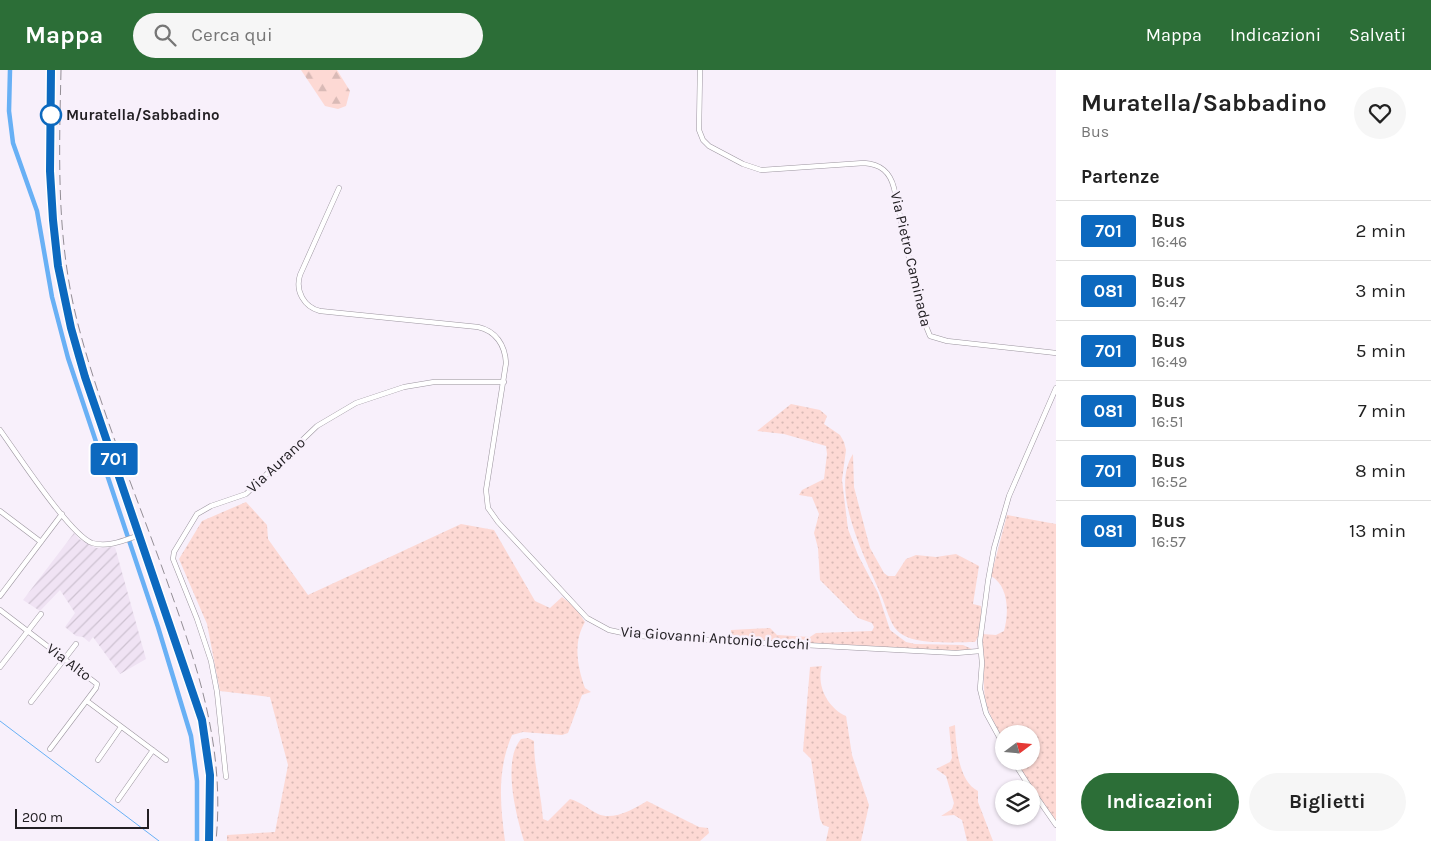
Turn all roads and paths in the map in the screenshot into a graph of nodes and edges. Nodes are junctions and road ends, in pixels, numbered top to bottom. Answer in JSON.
{"nodes":[{"id":1,"x":52,"y":70,"type":"edge"},
{"id":2,"x":700,"y":70,"type":"edge"},
{"id":3,"x":338,"y":188,"type":"dead end"},
{"id":4,"x":1056,"y":353,"type":"edge"},
{"id":5,"x":504,"y":382,"type":"junction"},
{"id":6,"x":1056,"y":388,"type":"edge"},
{"id":7,"x":0,"y":430,"type":"edge"},
{"id":8,"x":0,"y":511,"type":"edge"},
{"id":9,"x":62,"y":514,"type":"junction"},
{"id":10,"x":140,"y":535,"type":"junction"},
{"id":11,"x":41,"y":542,"type":"junction"},
{"id":12,"x":0,"y":596,"type":"edge"},
{"id":13,"x":0,"y":610,"type":"edge"},
{"id":14,"x":41,"y":614,"type":"dead end"},
{"id":15,"x":28,"y":631,"type":"junction"},
{"id":16,"x":76,"y":644,"type":"dead end"},
{"id":17,"x":980,"y":651,"type":"junction"},
{"id":18,"x":65,"y":658,"type":"junction"},
{"id":19,"x":0,"y":667,"type":"edge"},
{"id":20,"x":87,"y":701,"type":"junction"},
{"id":21,"x":31,"y":702,"type":"dead end"},
{"id":22,"x":121,"y":727,"type":"junction"},
{"id":23,"x":995,"y":728,"type":"edge"},
{"id":24,"x":50,"y":749,"type":"dead end"},
{"id":25,"x":153,"y":750,"type":"junction"},
{"id":26,"x":98,"y":760,"type":"dead end"},
{"id":27,"x":166,"y":760,"type":"dead end"},
{"id":28,"x":226,"y":777,"type":"dead end"},
{"id":29,"x":118,"y":800,"type":"dead end"},
{"id":30,"x":1040,"y":802,"type":"edge"},
{"id":31,"x":1056,"y":825,"type":"edge"},
{"id":32,"x":209,"y":841,"type":"edge"}],
"edges":[{"from":1,"to":10,"type":"street"},
{"from":2,"to":4,"type":"street","name":"Via Pietro Caminada"},
{"from":3,"to":5,"type":"street","name":"Via Giovanni Antonio Lecchi"},
{"from":5,"to":17,"type":"street","name":"Via Giovanni Antonio Lecchi"},
{"from":5,"to":28,"type":"street","name":"Via Aurano"},
{"from":6,"to":17,"type":"street"},
{"from":7,"to":9,"type":"street"},
{"from":8,"to":11,"type":"street"},
{"from":9,"to":10,"type":"street"},
{"from":9,"to":11,"type":"street"},
{"from":10,"to":32,"type":"street"},
{"from":11,"to":12,"type":"street"},
{"from":13,"to":15,"type":"street","name":"Via Alto"},
{"from":14,"to":15,"type":"street"},
{"from":15,"to":18,"type":"street","name":"Via Alto"},
{"from":15,"to":19,"type":"street"},
{"from":16,"to":18,"type":"street"},
{"from":17,"to":23,"type":"street"},
{"from":18,"to":20,"type":"street","name":"Via Alto"},
{"from":18,"to":21,"type":"street"},
{"from":20,"to":22,"type":"street"},
{"from":20,"to":24,"type":"street","name":"Via Alto"},
{"from":22,"to":25,"type":"street"},
{"from":22,"to":26,"type":"street"},
{"from":25,"to":27,"type":"street"},
{"from":25,"to":29,"type":"street"},
{"from":30,"to":31,"type":"street"}]}
